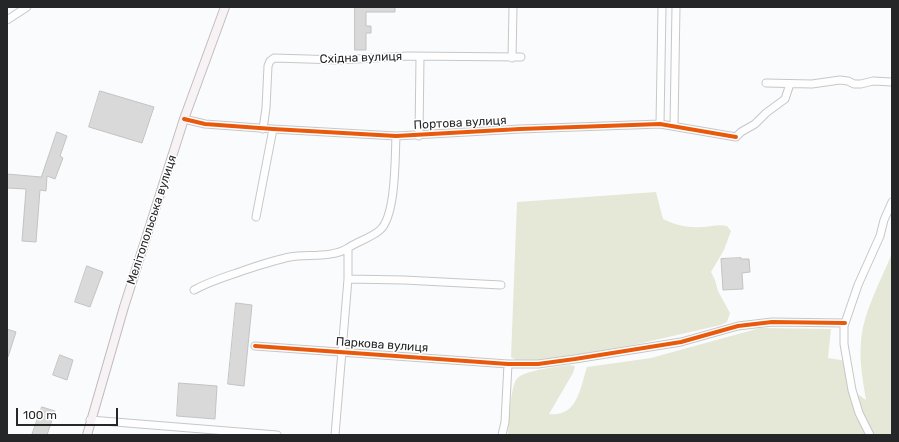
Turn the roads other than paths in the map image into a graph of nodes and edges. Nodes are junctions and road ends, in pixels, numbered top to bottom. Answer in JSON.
{"nodes":[{"id":1,"x":28,"y":7,"type":"edge"},
{"id":2,"x":225,"y":7,"type":"edge"},
{"id":3,"x":513,"y":7,"type":"edge"},
{"id":4,"x":662,"y":7,"type":"edge"},
{"id":5,"x":676,"y":7,"type":"edge"},
{"id":6,"x":7,"y":20,"type":"edge"},
{"id":7,"x":420,"y":57,"type":"junction"},
{"id":8,"x":512,"y":58,"type":"junction"},
{"id":9,"x":522,"y":58,"type":"dead end"},
{"id":10,"x":892,"y":82,"type":"edge"},
{"id":11,"x":766,"y":83,"type":"dead end"},
{"id":12,"x":790,"y":84,"type":"junction"},
{"id":13,"x":184,"y":119,"type":"junction"},
{"id":14,"x":660,"y":124,"type":"junction"},
{"id":15,"x":674,"y":126,"type":"junction"},
{"id":16,"x":263,"y":128,"type":"junction"},
{"id":17,"x":273,"y":129,"type":"junction"},
{"id":18,"x":396,"y":136,"type":"junction"},
{"id":19,"x":418,"y":136,"type":"junction"},
{"id":20,"x":892,"y":202,"type":"edge"},
{"id":21,"x":256,"y":218,"type":"dead end"},
{"id":22,"x":348,"y":248,"type":"junction"},
{"id":23,"x":348,"y":279,"type":"junction"},
{"id":24,"x":501,"y":285,"type":"dead end"},
{"id":25,"x":194,"y":290,"type":"dead end"},
{"id":26,"x":845,"y":323,"type":"junction"},
{"id":27,"x":255,"y":346,"type":"dead end"},
{"id":28,"x":341,"y":353,"type":"junction"},
{"id":29,"x":508,"y":364,"type":"junction"},
{"id":30,"x":90,"y":420,"type":"junction"},
{"id":31,"x":87,"y":435,"type":"edge"},
{"id":32,"x":277,"y":435,"type":"edge"},
{"id":33,"x":335,"y":435,"type":"edge"},
{"id":34,"x":502,"y":435,"type":"edge"},
{"id":35,"x":870,"y":435,"type":"edge"}],
"edges":[{"from":1,"to":6,"type":"street"},
{"from":2,"to":13,"type":"main road","name":"Мелітопольська вулиця"},
{"from":3,"to":8,"type":"street"},
{"from":4,"to":14,"type":"street"},
{"from":5,"to":15,"type":"street"},
{"from":7,"to":8,"type":"street","name":"Східна вулиця"},
{"from":7,"to":16,"type":"street","name":"Східна вулиця"},
{"from":7,"to":19,"type":"street"},
{"from":8,"to":9,"type":"street","name":"Східна вулиця"},
{"from":10,"to":12,"type":"street"},
{"from":11,"to":12,"type":"street"},
{"from":12,"to":15,"type":"street","name":"Портова вулиця"},
{"from":13,"to":16,"type":"street","name":"Портова вулиця"},
{"from":13,"to":30,"type":"main road","name":"Мелітопольська вулиця"},
{"from":14,"to":15,"type":"street","name":"Портова вулиця"},
{"from":14,"to":19,"type":"street","name":"Портова вулиця"},
{"from":16,"to":17,"type":"street","name":"Портова вулиця"},
{"from":17,"to":18,"type":"street","name":"Портова вулиця"},
{"from":17,"to":21,"type":"street"},
{"from":18,"to":19,"type":"street","name":"Портова вулиця"},
{"from":18,"to":22,"type":"street"},
{"from":20,"to":26,"type":"street"},
{"from":22,"to":23,"type":"street"},
{"from":22,"to":25,"type":"street"},
{"from":23,"to":24,"type":"street"},
{"from":23,"to":28,"type":"street"},
{"from":26,"to":29,"type":"street","name":"Паркова вулиця"},
{"from":26,"to":35,"type":"street"},
{"from":27,"to":28,"type":"street","name":"Паркова вулиця"},
{"from":28,"to":29,"type":"street","name":"Паркова вулиця"},
{"from":28,"to":33,"type":"street"},
{"from":29,"to":34,"type":"street"},
{"from":30,"to":31,"type":"main road","name":"Мелітопольська вулиця"},
{"from":30,"to":32,"type":"street"}]}
